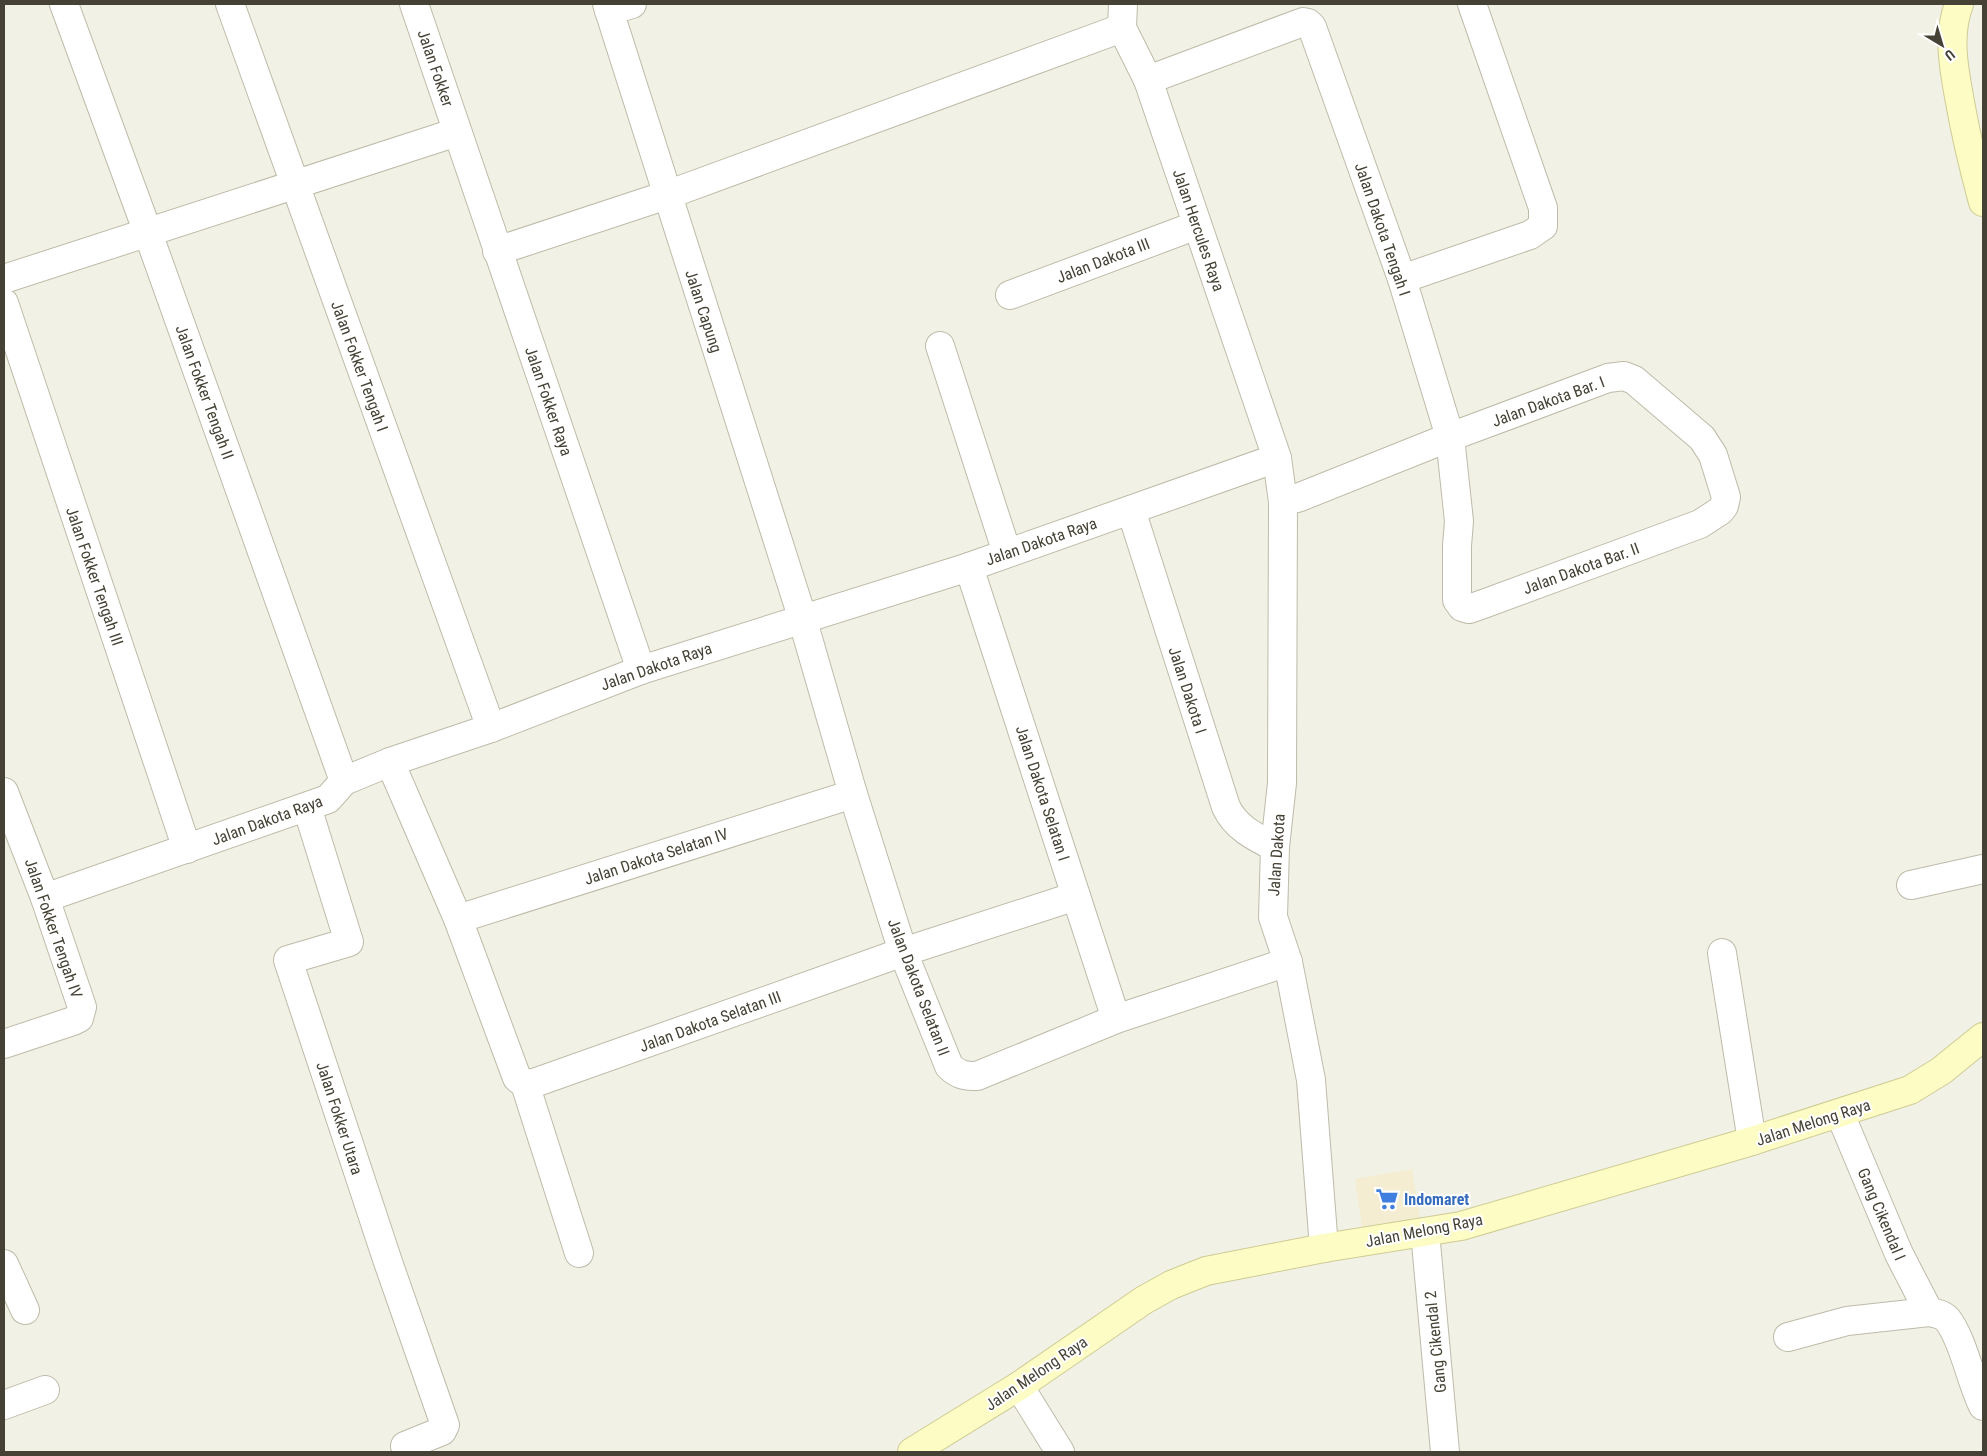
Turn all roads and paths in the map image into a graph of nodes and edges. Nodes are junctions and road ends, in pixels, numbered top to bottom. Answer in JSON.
{"nodes":[{"id":1,"x":64,"y":4,"type":"edge"},
{"id":2,"x":230,"y":4,"type":"edge"},
{"id":3,"x":414,"y":4,"type":"edge"},
{"id":4,"x":1472,"y":4,"type":"edge"},
{"id":5,"x":1959,"y":4,"type":"edge"},
{"id":6,"x":616,"y":6,"type":"edge"},
{"id":7,"x":1123,"y":16,"type":"edge"},
{"id":8,"x":1148,"y":80,"type":"junction"},
{"id":9,"x":457,"y":132,"type":"junction"},
{"id":10,"x":295,"y":185,"type":"junction"},
{"id":11,"x":667,"y":195,"type":"junction"},
{"id":12,"x":1983,"y":202,"type":"edge"},
{"id":13,"x":1197,"y":224,"type":"junction"},
{"id":14,"x":148,"y":233,"type":"junction"},
{"id":15,"x":497,"y":251,"type":"junction"},
{"id":16,"x":4,"y":279,"type":"edge"},
{"id":17,"x":1402,"y":279,"type":"junction"},
{"id":18,"x":1010,"y":295,"type":"dead end"},
{"id":19,"x":4,"y":303,"type":"edge"},
{"id":20,"x":940,"y":346,"type":"dead end"},
{"id":21,"x":1450,"y":437,"type":"junction"},
{"id":22,"x":1277,"y":458,"type":"junction"},
{"id":23,"x":1283,"y":502,"type":"junction"},
{"id":24,"x":1131,"y":510,"type":"junction"},
{"id":25,"x":1700,"y":524,"type":"joint"},
{"id":26,"x":1007,"y":553,"type":"junction"},
{"id":27,"x":969,"y":567,"type":"junction"},
{"id":28,"x":1462,"y":607,"type":"joint"},
{"id":29,"x":802,"y":618,"type":"junction"},
{"id":30,"x":641,"y":670,"type":"junction"},
{"id":31,"x":491,"y":728,"type":"junction"},
{"id":32,"x":390,"y":762,"type":"junction"},
{"id":33,"x":344,"y":781,"type":"junction"},
{"id":34,"x":4,"y":792,"type":"edge"},
{"id":35,"x":853,"y":794,"type":"junction"},
{"id":36,"x":306,"y":807,"type":"junction"},
{"id":37,"x":1275,"y":847,"type":"junction"},
{"id":38,"x":187,"y":849,"type":"junction"},
{"id":39,"x":1979,"y":870,"type":"edge"},
{"id":40,"x":1911,"y":885,"type":"dead end"},
{"id":41,"x":1076,"y":896,"type":"junction"},
{"id":42,"x":45,"y":898,"type":"junction"},
{"id":43,"x":458,"y":919,"type":"junction"},
{"id":44,"x":903,"y":952,"type":"junction"},
{"id":45,"x":1722,"y":953,"type":"dead end"},
{"id":46,"x":1288,"y":962,"type":"junction"},
{"id":47,"x":1116,"y":1019,"type":"junction"},
{"id":48,"x":1983,"y":1037,"type":"edge"},
{"id":49,"x":4,"y":1044,"type":"edge"},
{"id":50,"x":521,"y":1081,"type":"junction"},
{"id":51,"x":1840,"y":1114,"type":"junction"},
{"id":52,"x":1752,"y":1141,"type":"junction"},
{"id":53,"x":1425,"y":1232,"type":"junction"},
{"id":54,"x":1324,"y":1248,"type":"junction"},
{"id":55,"x":579,"y":1253,"type":"dead end"},
{"id":56,"x":4,"y":1264,"type":"edge"},
{"id":57,"x":25,"y":1310,"type":"dead end"},
{"id":58,"x":1929,"y":1312,"type":"junction"},
{"id":59,"x":1788,"y":1337,"type":"dead end"},
{"id":60,"x":1019,"y":1386,"type":"junction"},
{"id":61,"x":45,"y":1390,"type":"dead end"},
{"id":62,"x":4,"y":1405,"type":"edge"},
{"id":63,"x":1983,"y":1406,"type":"edge"},
{"id":64,"x":405,"y":1446,"type":"dead end"},
{"id":65,"x":912,"y":1452,"type":"edge"},
{"id":66,"x":1060,"y":1452,"type":"edge"},
{"id":67,"x":1445,"y":1452,"type":"edge"}],
"edges":[{"from":1,"to":14,"type":"street","name":"Jalan Fokker Tengah II"},
{"from":2,"to":10,"type":"street","name":"Jalan Fokker Tengah I"},
{"from":3,"to":9,"type":"street","name":"Jalan Fokker"},
{"from":4,"to":17,"type":"street"},
{"from":5,"to":12,"type":"main road"},
{"from":6,"to":11,"type":"street","name":"Jalan Capung"},
{"from":7,"to":8,"type":"street","name":"Jalan Hercules Raya"},
{"from":7,"to":11,"type":"street"},
{"from":8,"to":13,"type":"street","name":"Jalan Hercules Raya"},
{"from":8,"to":17,"type":"street","name":"Jalan Dakota Tengah I"},
{"from":9,"to":10,"type":"street"},
{"from":9,"to":15,"type":"street","name":"Jalan Fokker Raya"},
{"from":10,"to":14,"type":"street"},
{"from":10,"to":31,"type":"street","name":"Jalan Fokker Tengah I"},
{"from":11,"to":15,"type":"street"},
{"from":11,"to":29,"type":"street","name":"Jalan Capung"},
{"from":13,"to":18,"type":"street","name":"Jalan Dakota III"},
{"from":13,"to":22,"type":"street","name":"Jalan Hercules Raya"},
{"from":14,"to":16,"type":"street"},
{"from":14,"to":33,"type":"street","name":"Jalan Fokker Tengah II"},
{"from":15,"to":30,"type":"street","name":"Jalan Fokker Raya"},
{"from":17,"to":21,"type":"street","name":"Jalan Dakota Tengah I"},
{"from":19,"to":38,"type":"street","name":"Jalan Fokker Tengah III"},
{"from":20,"to":26,"type":"street"},
{"from":21,"to":23,"type":"street","name":"Jalan Dakota Bar. I"},
{"from":21,"to":25,"type":"street","name":"Jalan Dakota Bar. I"},
{"from":21,"to":28,"type":"street","name":"Jalan Dakota Tengah I"},
{"from":22,"to":23,"type":"street","name":"Jalan Dakota"},
{"from":22,"to":24,"type":"street","name":"Jalan Dakota Raya"},
{"from":23,"to":37,"type":"street","name":"Jalan Dakota"},
{"from":24,"to":26,"type":"street","name":"Jalan Dakota Raya"},
{"from":24,"to":37,"type":"street","name":"Jalan Dakota I"},
{"from":25,"to":28,"type":"street","name":"Jalan Dakota Bar. II"},
{"from":26,"to":27,"type":"street","name":"Jalan Dakota Raya"},
{"from":27,"to":29,"type":"street","name":"Jalan Dakota Raya"},
{"from":27,"to":41,"type":"street","name":"Jalan Dakota Selatan I"},
{"from":29,"to":30,"type":"street","name":"Jalan Dakota Raya"},
{"from":29,"to":35,"type":"street","name":"Jalan Dakota Selatan II"},
{"from":30,"to":31,"type":"street","name":"Jalan Dakota Raya"},
{"from":31,"to":32,"type":"street","name":"Jalan Dakota Raya"},
{"from":32,"to":33,"type":"street","name":"Jalan Dakota Raya"},
{"from":32,"to":43,"type":"street"},
{"from":33,"to":36,"type":"street","name":"Jalan Dakota Raya"},
{"from":34,"to":42,"type":"street","name":"Jalan Fokker Tengah IV"},
{"from":35,"to":43,"type":"street","name":"Jalan Dakota Selatan IV"},
{"from":35,"to":44,"type":"street","name":"Jalan Dakota Selatan II"},
{"from":36,"to":38,"type":"street","name":"Jalan Dakota Raya"},
{"from":36,"to":64,"type":"street","name":"Jalan Fokker Utara"},
{"from":37,"to":46,"type":"street","name":"Jalan Dakota"},
{"from":38,"to":42,"type":"street","name":"Jalan Dakota Raya"},
{"from":39,"to":40,"type":"street"},
{"from":41,"to":44,"type":"street","name":"Jalan Dakota Selatan III"},
{"from":41,"to":47,"type":"street","name":"Jalan Dakota Selatan I"},
{"from":42,"to":49,"type":"street","name":"Jalan Fokker Tengah IV"},
{"from":43,"to":50,"type":"street"},
{"from":44,"to":47,"type":"street","name":"Jalan Dakota Selatan II"},
{"from":44,"to":50,"type":"street","name":"Jalan Dakota Selatan III"},
{"from":45,"to":52,"type":"street"},
{"from":46,"to":47,"type":"street","name":"Jalan Dakota Selatan II"},
{"from":46,"to":54,"type":"street","name":"Jalan Dakota"},
{"from":48,"to":51,"type":"main road","name":"Jalan Melong Raya"},
{"from":50,"to":55,"type":"street"},
{"from":51,"to":52,"type":"main road","name":"Jalan Melong Raya"},
{"from":51,"to":58,"type":"street","name":"Gang Cikendal I"},
{"from":52,"to":53,"type":"main road","name":"Jalan Melong Raya"},
{"from":53,"to":54,"type":"main road","name":"Jalan Melong Raya"},
{"from":53,"to":67,"type":"street","name":"Gang Cikendal 2"},
{"from":54,"to":60,"type":"main road","name":"Jalan Melong Raya"},
{"from":56,"to":57,"type":"street"},
{"from":58,"to":59,"type":"street"},
{"from":58,"to":63,"type":"street"},
{"from":60,"to":65,"type":"main road","name":"Jalan Melong Raya"},
{"from":60,"to":66,"type":"street"},
{"from":61,"to":62,"type":"street"}]}
